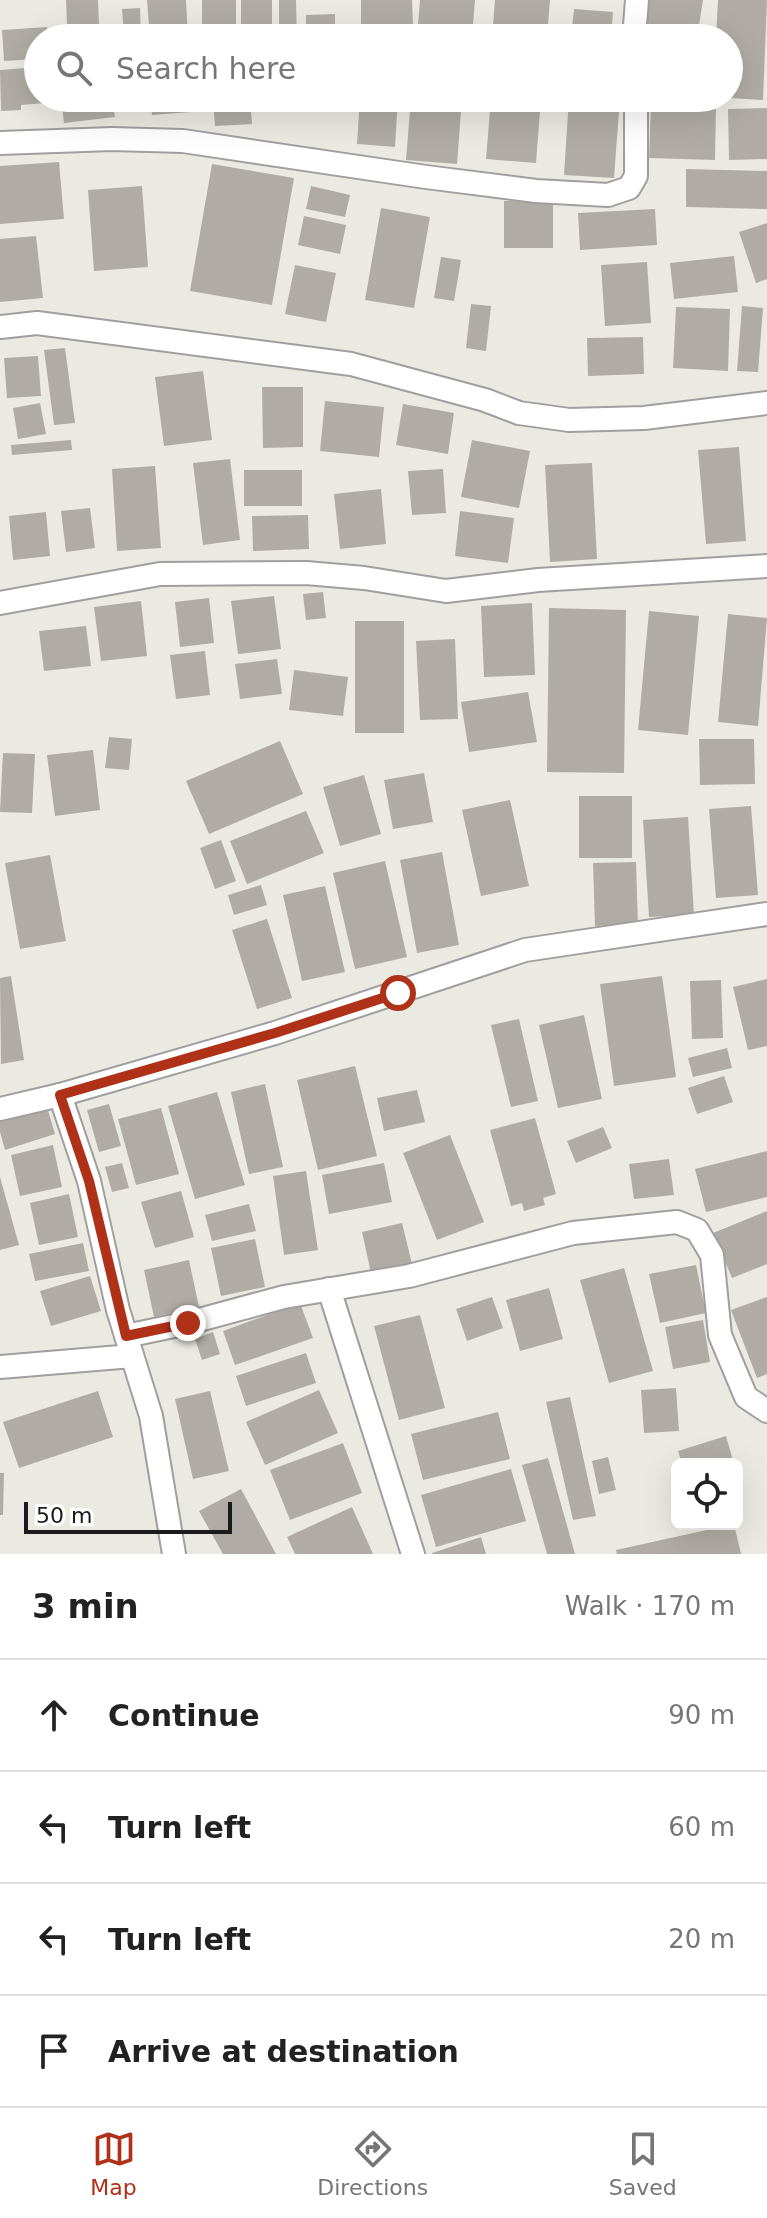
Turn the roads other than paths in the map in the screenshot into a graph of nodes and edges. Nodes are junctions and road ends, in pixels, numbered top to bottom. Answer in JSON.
{"nodes":[{"id":1,"x":637,"y":0,"type":"edge"},
{"id":2,"x":635,"y":24,"type":"edge"},
{"id":3,"x":636,"y":112,"type":"edge"},
{"id":4,"x":0,"y":143,"type":"edge"},
{"id":5,"x":0,"y":327,"type":"edge"},
{"id":6,"x":767,"y":403,"type":"edge"},
{"id":7,"x":767,"y":566,"type":"edge"},
{"id":8,"x":0,"y":603,"type":"edge"},
{"id":9,"x":767,"y":914,"type":"edge"},
{"id":10,"x":60,"y":1095,"type":"junction"},
{"id":11,"x":0,"y":1109,"type":"edge"},
{"id":12,"x":329,"y":1289,"type":"junction"},
{"id":13,"x":129,"y":1346,"type":"junction"},
{"id":14,"x":0,"y":1367,"type":"edge"},
{"id":15,"x":767,"y":1411,"type":"edge"},
{"id":16,"x":174,"y":1554,"type":"edge"},
{"id":17,"x":413,"y":1554,"type":"edge"}],
"edges":[{"from":1,"to":2,"type":"street"},
{"from":3,"to":4,"type":"street"},
{"from":5,"to":6,"type":"street"},
{"from":7,"to":8,"type":"street"},
{"from":9,"to":10,"type":"street"},
{"from":10,"to":11,"type":"street"},
{"from":10,"to":13,"type":"street"},
{"from":12,"to":13,"type":"street"},
{"from":12,"to":15,"type":"street"},
{"from":12,"to":17,"type":"street"},
{"from":13,"to":14,"type":"street"},
{"from":13,"to":16,"type":"street"}]}
